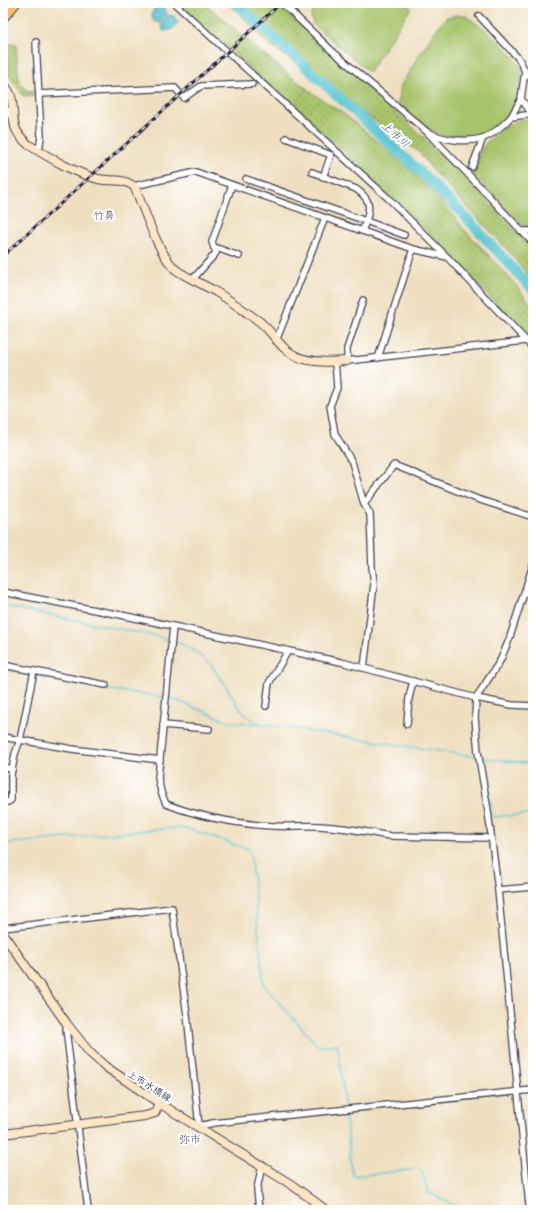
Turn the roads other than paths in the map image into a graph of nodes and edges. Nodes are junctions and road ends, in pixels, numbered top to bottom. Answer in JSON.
{"nodes":[{"id":1,"x":15,"y":3,"type":"edge"},
{"id":2,"x":174,"y":3,"type":"edge"},
{"id":3,"x":282,"y":3,"type":"edge"},
{"id":4,"x":479,"y":16,"type":"dead end"},
{"id":5,"x":3,"y":17,"type":"edge"},
{"id":6,"x":36,"y":42,"type":"dead end"},
{"id":7,"x":525,"y":71,"type":"junction"},
{"id":8,"x":533,"y":80,"type":"edge"},
{"id":9,"x":3,"y":83,"type":"edge"},
{"id":10,"x":252,"y":84,"type":"dead end"},
{"id":11,"x":39,"y":94,"type":"junction"},
{"id":12,"x":521,"y":99,"type":"junction"},
{"id":13,"x":3,"y":106,"type":"edge"},
{"id":14,"x":532,"y":114,"type":"edge"},
{"id":15,"x":511,"y":117,"type":"junction"},
{"id":16,"x":13,"y":118,"type":"junction"},
{"id":17,"x":426,"y":131,"type":"junction"},
{"id":18,"x":286,"y":138,"type":"dead end"},
{"id":19,"x":483,"y":138,"type":"junction"},
{"id":20,"x":39,"y":151,"type":"junction"},
{"id":21,"x":472,"y":166,"type":"dead end"},
{"id":22,"x":312,"y":172,"type":"dead end"},
{"id":23,"x":323,"y":177,"type":"junction"},
{"id":24,"x":246,"y":179,"type":"dead end"},
{"id":25,"x":232,"y":185,"type":"junction"},
{"id":26,"x":134,"y":186,"type":"junction"},
{"id":27,"x":325,"y":218,"type":"junction"},
{"id":28,"x":366,"y":222,"type":"junction"},
{"id":29,"x":362,"y":231,"type":"junction"},
{"id":30,"x":521,"y":231,"type":"junction"},
{"id":31,"x":533,"y":231,"type":"edge"},
{"id":32,"x":404,"y":235,"type":"dead end"},
{"id":33,"x":533,"y":243,"type":"edge"},
{"id":34,"x":214,"y":247,"type":"junction"},
{"id":35,"x":413,"y":249,"type":"junction"},
{"id":36,"x":239,"y":256,"type":"dead end"},
{"id":37,"x":448,"y":258,"type":"junction"},
{"id":38,"x":193,"y":279,"type":"junction"},
{"id":39,"x":363,"y":300,"type":"dead end"},
{"id":40,"x":276,"y":341,"type":"junction"},
{"id":41,"x":526,"y":341,"type":"junction"},
{"id":42,"x":533,"y":348,"type":"edge"},
{"id":43,"x":378,"y":358,"type":"junction"},
{"id":44,"x":347,"y":360,"type":"junction"},
{"id":45,"x":335,"y":361,"type":"junction"},
{"id":46,"x":364,"y":504,"type":"junction"},
{"id":47,"x":533,"y":517,"type":"edge"},
{"id":48,"x":533,"y":565,"type":"edge"},
{"id":49,"x":3,"y":592,"type":"edge"},
{"id":50,"x":173,"y":627,"type":"junction"},
{"id":51,"x":288,"y":651,"type":"junction"},
{"id":52,"x":3,"y":665,"type":"edge"},
{"id":53,"x":364,"y":668,"type":"junction"},
{"id":54,"x":34,"y":671,"type":"junction"},
{"id":55,"x":413,"y":681,"type":"junction"},
{"id":56,"x":106,"y":685,"type":"dead end"},
{"id":57,"x":476,"y":698,"type":"junction"},
{"id":58,"x":266,"y":706,"type":"dead end"},
{"id":59,"x":533,"y":706,"type":"edge"},
{"id":60,"x":407,"y":724,"type":"dead end"},
{"id":61,"x":163,"y":725,"type":"junction"},
{"id":62,"x":209,"y":729,"type":"dead end"},
{"id":63,"x":3,"y":737,"type":"edge"},
{"id":64,"x":20,"y":740,"type":"junction"},
{"id":65,"x":160,"y":760,"type":"junction"},
{"id":66,"x":3,"y":767,"type":"edge"},
{"id":67,"x":12,"y":769,"type":"junction"},
{"id":68,"x":3,"y":802,"type":"edge"},
{"id":69,"x":491,"y":838,"type":"junction"},
{"id":70,"x":533,"y":887,"type":"edge"},
{"id":71,"x":498,"y":890,"type":"junction"},
{"id":72,"x":3,"y":928,"type":"edge"},
{"id":73,"x":3,"y":934,"type":"edge"},
{"id":74,"x":67,"y":1024,"type":"junction"},
{"id":75,"x":533,"y":1090,"type":"edge"},
{"id":76,"x":518,"y":1091,"type":"junction"},
{"id":77,"x":159,"y":1103,"type":"junction"},
{"id":78,"x":77,"y":1124,"type":"junction"},
{"id":79,"x":199,"y":1126,"type":"junction"},
{"id":80,"x":3,"y":1134,"type":"edge"},
{"id":81,"x":262,"y":1165,"type":"junction"},
{"id":82,"x":88,"y":1210,"type":"edge"},
{"id":83,"x":259,"y":1210,"type":"edge"},
{"id":84,"x":326,"y":1210,"type":"edge"},
{"id":85,"x":531,"y":1210,"type":"edge"}],
"edges":[{"from":1,"to":5,"type":"highway"},
{"from":2,"to":37,"type":"street"},
{"from":3,"to":17,"type":"street"},
{"from":4,"to":7,"type":"street"},
{"from":6,"to":11,"type":"street"},
{"from":7,"to":8,"type":"street"},
{"from":7,"to":12,"type":"street"},
{"from":9,"to":16,"type":"street"},
{"from":10,"to":11,"type":"street"},
{"from":11,"to":20,"type":"street"},
{"from":12,"to":14,"type":"street"},
{"from":12,"to":15,"type":"street"},
{"from":13,"to":16,"type":"street"},
{"from":14,"to":15,"type":"street"},
{"from":15,"to":19,"type":"street"},
{"from":16,"to":20,"type":"street"},
{"from":17,"to":19,"type":"street"},
{"from":17,"to":30,"type":"street"},
{"from":18,"to":23,"type":"street"},
{"from":19,"to":21,"type":"street"},
{"from":20,"to":26,"type":"street"},
{"from":22,"to":23,"type":"street"},
{"from":23,"to":28,"type":"street"},
{"from":24,"to":28,"type":"street"},
{"from":25,"to":26,"type":"street"},
{"from":25,"to":27,"type":"street"},
{"from":25,"to":34,"type":"street"},
{"from":26,"to":38,"type":"street"},
{"from":27,"to":29,"type":"street"},
{"from":27,"to":40,"type":"street"},
{"from":28,"to":29,"type":"street"},
{"from":28,"to":32,"type":"street"},
{"from":29,"to":35,"type":"street"},
{"from":30,"to":31,"type":"street"},
{"from":30,"to":33,"type":"street"},
{"from":34,"to":36,"type":"street"},
{"from":34,"to":38,"type":"street"},
{"from":35,"to":37,"type":"street"},
{"from":35,"to":43,"type":"street"},
{"from":37,"to":41,"type":"street"},
{"from":38,"to":40,"type":"street"},
{"from":39,"to":44,"type":"street"},
{"from":40,"to":45,"type":"street"},
{"from":41,"to":42,"type":"street"},
{"from":41,"to":43,"type":"street"},
{"from":43,"to":44,"type":"street"},
{"from":44,"to":45,"type":"street"},
{"from":45,"to":46,"type":"street"},
{"from":46,"to":47,"type":"street"},
{"from":46,"to":53,"type":"street"},
{"from":48,"to":57,"type":"street"},
{"from":49,"to":50,"type":"street"},
{"from":50,"to":51,"type":"street"},
{"from":50,"to":61,"type":"street"},
{"from":51,"to":53,"type":"street"},
{"from":51,"to":58,"type":"street"},
{"from":52,"to":54,"type":"street"},
{"from":53,"to":55,"type":"street"},
{"from":54,"to":56,"type":"street"},
{"from":54,"to":64,"type":"street"},
{"from":55,"to":57,"type":"street"},
{"from":55,"to":60,"type":"street"},
{"from":57,"to":59,"type":"street"},
{"from":57,"to":69,"type":"street"},
{"from":61,"to":62,"type":"street"},
{"from":61,"to":65,"type":"street"},
{"from":63,"to":64,"type":"street"},
{"from":64,"to":65,"type":"street"},
{"from":64,"to":67,"type":"street"},
{"from":65,"to":69,"type":"street"},
{"from":66,"to":67,"type":"street"},
{"from":67,"to":68,"type":"street"},
{"from":69,"to":71,"type":"street"},
{"from":70,"to":71,"type":"street"},
{"from":71,"to":76,"type":"street"},
{"from":72,"to":79,"type":"street"},
{"from":73,"to":74,"type":"street","name":"上市水橋線"},
{"from":74,"to":77,"type":"street","name":"上市水橋線"},
{"from":74,"to":78,"type":"street"},
{"from":75,"to":76,"type":"street"},
{"from":76,"to":79,"type":"street"},
{"from":76,"to":85,"type":"street"},
{"from":77,"to":78,"type":"street"},
{"from":77,"to":79,"type":"street","name":"上市水橋線"},
{"from":78,"to":80,"type":"street"},
{"from":78,"to":82,"type":"street"},
{"from":79,"to":81,"type":"street","name":"上市水橋線"},
{"from":81,"to":83,"type":"street"},
{"from":81,"to":84,"type":"street","name":"上市水橋線"}]}
